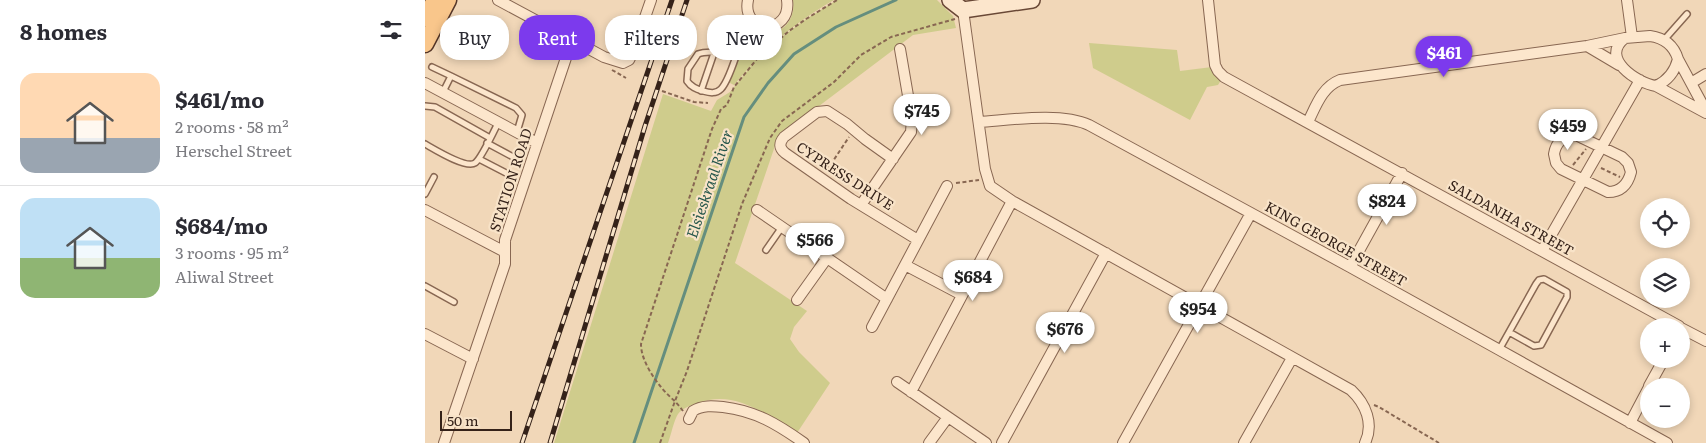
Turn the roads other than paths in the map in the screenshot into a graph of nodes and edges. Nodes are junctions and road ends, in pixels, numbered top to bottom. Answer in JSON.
{"nodes":[{"id":1,"x":435,"y":0,"type":"edge"},
{"id":2,"x":448,"y":0,"type":"edge"},
{"id":3,"x":498,"y":0,"type":"edge"},
{"id":4,"x":651,"y":0,"type":"edge"},
{"id":5,"x":748,"y":0,"type":"edge"},
{"id":6,"x":787,"y":0,"type":"edge"},
{"id":7,"x":950,"y":0,"type":"edge"},
{"id":8,"x":1032,"y":0,"type":"edge"},
{"id":9,"x":1208,"y":0,"type":"edge"},
{"id":10,"x":1627,"y":0,"type":"edge"},
{"id":11,"x":959,"y":14,"type":"junction"},
{"id":12,"x":1687,"y":14,"type":"dead end"},
{"id":13,"x":526,"y":15,"type":"edge"},
{"id":14,"x":748,"y":15,"type":"edge"},
{"id":15,"x":425,"y":18,"type":"edge"},
{"id":16,"x":782,"y":21,"type":"edge"},
{"id":17,"x":1629,"y":38,"type":"junction"},
{"id":18,"x":1664,"y":40,"type":"junction"},
{"id":19,"x":425,"y":44,"type":"edge"},
{"id":20,"x":1587,"y":46,"type":"junction"},
{"id":21,"x":900,"y":49,"type":"dead end"},
{"id":22,"x":595,"y":52,"type":"edge"},
{"id":23,"x":707,"y":52,"type":"edge"},
{"id":24,"x":1678,"y":59,"type":"junction"},
{"id":25,"x":565,"y":60,"type":"edge"},
{"id":26,"x":712,"y":60,"type":"edge"},
{"id":27,"x":734,"y":60,"type":"edge"},
{"id":28,"x":1619,"y":65,"type":"junction"},
{"id":29,"x":432,"y":67,"type":"dead end"},
{"id":30,"x":1706,"y":74,"type":"edge"},
{"id":31,"x":451,"y":76,"type":"junction"},
{"id":32,"x":1640,"y":80,"type":"junction"},
{"id":33,"x":425,"y":83,"type":"edge"},
{"id":34,"x":1691,"y":83,"type":"junction"},
{"id":35,"x":1656,"y":86,"type":"junction"},
{"id":36,"x":701,"y":91,"type":"junction"},
{"id":37,"x":442,"y":93,"type":"junction"},
{"id":38,"x":425,"y":106,"type":"edge"},
{"id":39,"x":1706,"y":112,"type":"edge"},
{"id":40,"x":499,"y":122,"type":"junction"},
{"id":41,"x":979,"y":122,"type":"junction"},
{"id":42,"x":1308,"y":122,"type":"junction"},
{"id":43,"x":517,"y":132,"type":"junction"},
{"id":44,"x":489,"y":140,"type":"junction"},
{"id":45,"x":537,"y":143,"type":"junction"},
{"id":46,"x":425,"y":144,"type":"edge"},
{"id":47,"x":1602,"y":147,"type":"junction"},
{"id":48,"x":479,"y":158,"type":"junction"},
{"id":49,"x":515,"y":158,"type":"dead end"},
{"id":50,"x":893,"y":159,"type":"junction"},
{"id":51,"x":1402,"y":173,"type":"junction"},
{"id":52,"x":508,"y":174,"type":"dead end"},
{"id":53,"x":434,"y":177,"type":"dead end"},
{"id":54,"x":1583,"y":180,"type":"junction"},
{"id":55,"x":947,"y":186,"type":"road end"},
{"id":56,"x":425,"y":194,"type":"edge"},
{"id":57,"x":1013,"y":201,"type":"junction"},
{"id":58,"x":861,"y":205,"type":"junction"},
{"id":59,"x":425,"y":210,"type":"edge"},
{"id":60,"x":757,"y":210,"type":"dead end"},
{"id":61,"x":1251,"y":213,"type":"junction"},
{"id":62,"x":781,"y":227,"type":"junction"},
{"id":63,"x":918,"y":240,"type":"junction"},
{"id":64,"x":766,"y":250,"type":"dead end"},
{"id":65,"x":1542,"y":251,"type":"junction"},
{"id":66,"x":505,"y":252,"type":"junction"},
{"id":67,"x":1106,"y":253,"type":"junction"},
{"id":68,"x":827,"y":258,"type":"junction"},
{"id":69,"x":905,"y":265,"type":"junction"},
{"id":70,"x":1350,"y":267,"type":"junction"},
{"id":71,"x":425,"y":286,"type":"edge"},
{"id":72,"x":962,"y":295,"type":"junction"},
{"id":73,"x":887,"y":299,"type":"junction"},
{"id":74,"x":797,"y":300,"type":"dead end"},
{"id":75,"x":454,"y":302,"type":"dead end"},
{"id":76,"x":1200,"y":306,"type":"junction"},
{"id":77,"x":1664,"y":318,"type":"edge"},
{"id":78,"x":872,"y":327,"type":"dead end"},
{"id":79,"x":1509,"y":332,"type":"junction"},
{"id":80,"x":1690,"y":332,"type":"edge"},
{"id":81,"x":425,"y":334,"type":"edge"},
{"id":82,"x":1706,"y":341,"type":"edge"},
{"id":83,"x":1499,"y":350,"type":"junction"},
{"id":84,"x":1292,"y":358,"type":"junction"},
{"id":85,"x":473,"y":359,"type":"junction"},
{"id":86,"x":897,"y":382,"type":"dead end"},
{"id":87,"x":911,"y":392,"type":"junction"},
{"id":88,"x":1640,"y":404,"type":"edge"},
{"id":89,"x":948,"y":417,"type":"junction"},
{"id":90,"x":689,"y":419,"type":"road end"},
{"id":91,"x":1630,"y":423,"type":"junction"},
{"id":92,"x":444,"y":443,"type":"edge"},
{"id":93,"x":804,"y":443,"type":"edge"},
{"id":94,"x":929,"y":443,"type":"edge"},
{"id":95,"x":986,"y":443,"type":"edge"},
{"id":96,"x":1002,"y":443,"type":"edge"},
{"id":97,"x":1123,"y":443,"type":"edge"},
{"id":98,"x":1244,"y":443,"type":"edge"},
{"id":99,"x":1365,"y":443,"type":"edge"},
{"id":100,"x":1667,"y":443,"type":"edge"}],
"edges":[{"from":1,"to":15,"type":"main road"},
{"from":2,"to":19,"type":"main road"},
{"from":3,"to":13,"type":"street"},
{"from":4,"to":22,"type":"street"},
{"from":5,"to":14,"type":"street"},
{"from":6,"to":16,"type":"street"},
{"from":7,"to":11,"type":"street"},
{"from":8,"to":11,"type":"street"},
{"from":9,"to":42,"type":"street","name":"SALDANHA STREET"},
{"from":10,"to":17,"type":"street"},
{"from":11,"to":41,"type":"street"},
{"from":12,"to":18,"type":"lane"},
{"from":17,"to":18,"type":"street"},
{"from":17,"to":20,"type":"street"},
{"from":17,"to":28,"type":"street"},
{"from":18,"to":24,"type":"street"},
{"from":20,"to":28,"type":"street"},
{"from":20,"to":42,"type":"street"},
{"from":21,"to":50,"type":"street"},
{"from":23,"to":36,"type":"lane"},
{"from":24,"to":34,"type":"street"},
{"from":24,"to":35,"type":"street"},
{"from":25,"to":45,"type":"street","name":"STATION ROAD"},
{"from":26,"to":36,"type":"lane"},
{"from":27,"to":36,"type":"lane"},
{"from":28,"to":32,"type":"street"},
{"from":29,"to":31,"type":"lane"},
{"from":30,"to":34,"type":"street"},
{"from":31,"to":37,"type":"lane"},
{"from":31,"to":43,"type":"lane"},
{"from":32,"to":35,"type":"street"},
{"from":32,"to":47,"type":"street"},
{"from":33,"to":37,"type":"street"},
{"from":34,"to":39,"type":"street"},
{"from":35,"to":39,"type":"street"},
{"from":37,"to":40,"type":"street"},
{"from":38,"to":44,"type":"lane"},
{"from":40,"to":43,"type":"street"},
{"from":40,"to":44,"type":"lane"},
{"from":41,"to":57,"type":"street"},
{"from":41,"to":61,"type":"street","name":"KING GEORGE STREET"},
{"from":42,"to":51,"type":"street","name":"SALDANHA STREET"},
{"from":43,"to":45,"type":"street"},
{"from":44,"to":48,"type":"lane"},
{"from":44,"to":49,"type":"lane"},
{"from":45,"to":66,"type":"street","name":"STATION ROAD"},
{"from":46,"to":48,"type":"lane"},
{"from":47,"to":54,"type":"street"},
{"from":47,"to":54,"type":"street"},
{"from":47,"to":54,"type":"street"},
{"from":48,"to":52,"type":"lane"},
{"from":50,"to":58,"type":"street"},
{"from":50,"to":58,"type":"street","name":"CYPRESS DRIVE"},
{"from":51,"to":65,"type":"street","name":"SALDANHA STREET"},
{"from":51,"to":70,"type":"street"},
{"from":53,"to":56,"type":"lane"},
{"from":54,"to":65,"type":"street"},
{"from":55,"to":63,"type":"street"},
{"from":57,"to":67,"type":"street"},
{"from":57,"to":72,"type":"street"},
{"from":58,"to":63,"type":"street","name":"CYPRESS DRIVE"},
{"from":59,"to":66,"type":"street"},
{"from":60,"to":62,"type":"street"},
{"from":61,"to":70,"type":"street","name":"KING GEORGE STREET"},
{"from":61,"to":76,"type":"street"},
{"from":62,"to":64,"type":"lane"},
{"from":62,"to":68,"type":"street"},
{"from":63,"to":69,"type":"street"},
{"from":65,"to":77,"type":"street","name":"SALDANHA STREET"},
{"from":66,"to":85,"type":"street","name":"STATION ROAD"},
{"from":67,"to":76,"type":"street"},
{"from":67,"to":96,"type":"street"},
{"from":68,"to":73,"type":"street"},
{"from":68,"to":74,"type":"street"},
{"from":69,"to":72,"type":"street"},
{"from":69,"to":73,"type":"street"},
{"from":70,"to":83,"type":"street","name":"KING GEORGE STREET"},
{"from":71,"to":75,"type":"lane"},
{"from":72,"to":87,"type":"street"},
{"from":73,"to":78,"type":"street"},
{"from":76,"to":84,"type":"street"},
{"from":76,"to":97,"type":"street"},
{"from":79,"to":79,"type":"lane"},
{"from":79,"to":83,"type":"lane"},
{"from":80,"to":82,"type":"street","name":"SALDANHA STREET"},
{"from":81,"to":85,"type":"street"},
{"from":83,"to":91,"type":"street","name":"KING GEORGE STREET"},
{"from":84,"to":98,"type":"street"},
{"from":84,"to":99,"type":"street"},
{"from":85,"to":92,"type":"street","name":"STATION ROAD"},
{"from":86,"to":87,"type":"street"},
{"from":87,"to":89,"type":"street"},
{"from":88,"to":91,"type":"street"},
{"from":89,"to":94,"type":"street"},
{"from":89,"to":95,"type":"street"},
{"from":90,"to":93,"type":"street"},
{"from":91,"to":100,"type":"street","name":"KING GEORGE STREET"}]}
